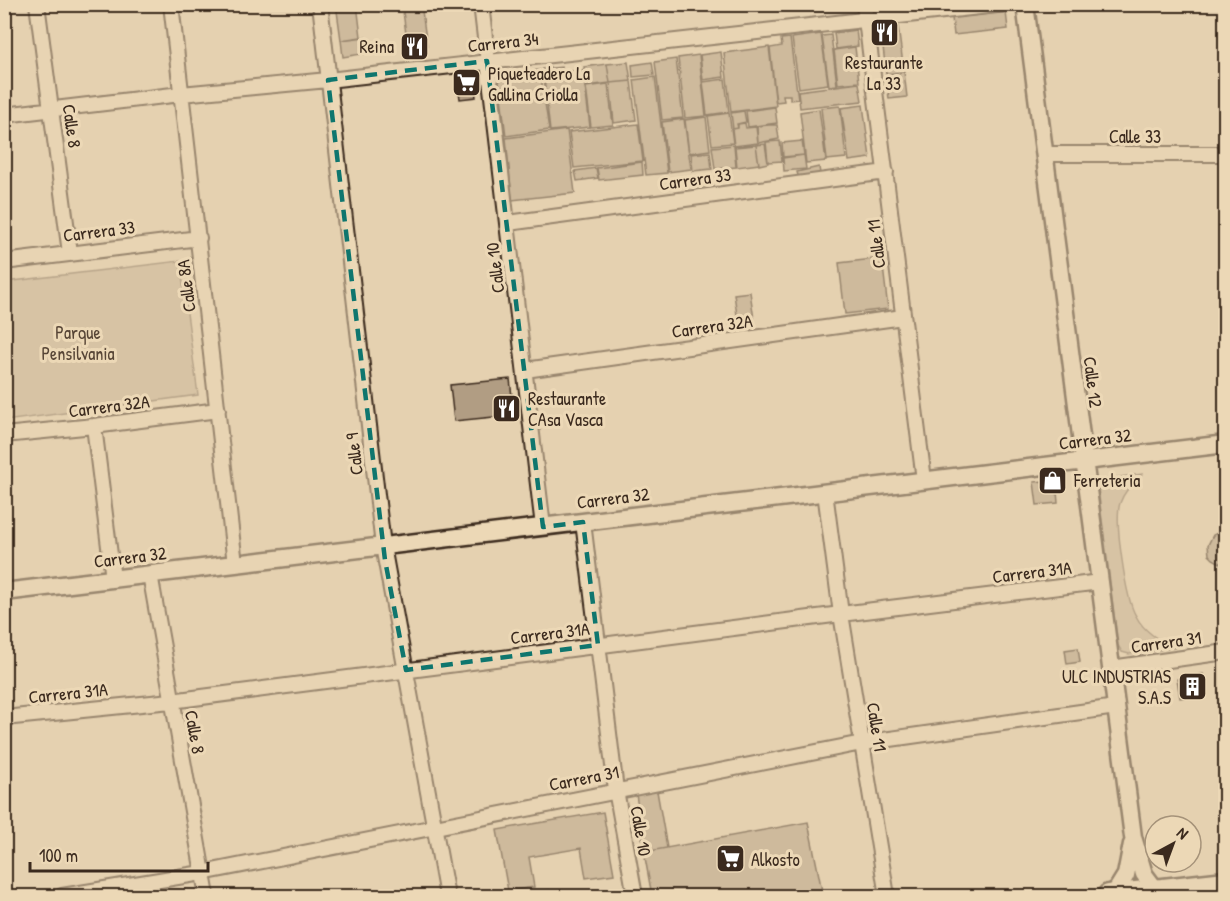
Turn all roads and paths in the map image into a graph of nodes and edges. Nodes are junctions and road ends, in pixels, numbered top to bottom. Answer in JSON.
{"nodes":[{"id":1,"x":37,"y":4,"type":"edge"},
{"id":2,"x":171,"y":4,"type":"edge"},
{"id":3,"x":320,"y":4,"type":"edge"},
{"id":4,"x":481,"y":4,"type":"edge"},
{"id":5,"x":864,"y":4,"type":"edge"},
{"id":6,"x":1006,"y":4,"type":"edge"},
{"id":7,"x":1025,"y":4,"type":"edge"},
{"id":8,"x":866,"y":20,"type":"junction"},
{"id":9,"x":487,"y":61,"type":"junction"},
{"id":10,"x":328,"y":80,"type":"junction"},
{"id":11,"x":181,"y":94,"type":"junction"},
{"id":12,"x":52,"y":110,"type":"junction"},
{"id":13,"x":4,"y":115,"type":"edge"},
{"id":14,"x":1044,"y":154,"type":"junction"},
{"id":15,"x":1226,"y":154,"type":"edge"},
{"id":16,"x":886,"y":172,"type":"junction"},
{"id":17,"x":508,"y":223,"type":"junction"},
{"id":18,"x":199,"y":238,"type":"junction"},
{"id":19,"x":70,"y":253,"type":"junction"},
{"id":20,"x":4,"y":262,"type":"edge"},
{"id":21,"x":903,"y":317,"type":"junction"},
{"id":22,"x":525,"y":370,"type":"junction"},
{"id":23,"x":218,"y":410,"type":"junction"},
{"id":24,"x":94,"y":426,"type":"junction"},
{"id":25,"x":4,"y":435,"type":"edge"},
{"id":26,"x":1226,"y":444,"type":"edge"},
{"id":27,"x":1084,"y":460,"type":"junction"},
{"id":28,"x":924,"y":480,"type":"junction"},
{"id":29,"x":825,"y":492,"type":"junction"},
{"id":30,"x":583,"y":522,"type":"junction"},
{"id":31,"x":543,"y":527,"type":"junction"},
{"id":32,"x":383,"y":546,"type":"junction"},
{"id":33,"x":236,"y":564,"type":"junction"},
{"id":34,"x":150,"y":574,"type":"junction"},
{"id":35,"x":113,"y":579,"type":"junction"},
{"id":36,"x":1100,"y":582,"type":"junction"},
{"id":37,"x":4,"y":592,"type":"edge"},
{"id":38,"x":841,"y":614,"type":"junction"},
{"id":39,"x":598,"y":645,"type":"junction"},
{"id":40,"x":1226,"y":652,"type":"edge"},
{"id":41,"x":1111,"y":668,"type":"junction"},
{"id":42,"x":406,"y":670,"type":"junction"},
{"id":43,"x":171,"y":701,"type":"junction"},
{"id":44,"x":1116,"y":707,"type":"junction"},
{"id":45,"x":4,"y":718,"type":"edge"},
{"id":46,"x":862,"y":743,"type":"junction"},
{"id":47,"x":616,"y":790,"type":"junction"},
{"id":48,"x":434,"y":827,"type":"junction"},
{"id":49,"x":1133,"y":837,"type":"junction"},
{"id":50,"x":202,"y":873,"type":"junction"},
{"id":51,"x":1226,"y":873,"type":"edge"},
{"id":52,"x":1226,"y":883,"type":"edge"},
{"id":53,"x":1164,"y":889,"type":"junction"},
{"id":54,"x":1113,"y":896,"type":"edge"},
{"id":55,"x":62,"y":897,"type":"edge"},
{"id":56,"x":207,"y":897,"type":"edge"},
{"id":57,"x":447,"y":897,"type":"edge"},
{"id":58,"x":635,"y":897,"type":"edge"},
{"id":59,"x":887,"y":897,"type":"edge"},
{"id":60,"x":1109,"y":897,"type":"edge"}],
"edges":[{"from":1,"to":12,"type":"street","name":"Calle 8"},
{"from":2,"to":11,"type":"street","name":"Calle 8A"},
{"from":3,"to":10,"type":"street","name":"Calle 9"},
{"from":4,"to":9,"type":"street","name":"Calle 10"},
{"from":5,"to":8,"type":"street","name":"Calle 11"},
{"from":6,"to":8,"type":"street","name":"Carrera 34"},
{"from":7,"to":14,"type":"street","name":"Calle 12"},
{"from":8,"to":9,"type":"street","name":"Carrera 34"},
{"from":8,"to":16,"type":"street","name":"Calle 11"},
{"from":9,"to":10,"type":"street","name":"Carrera 34"},
{"from":9,"to":17,"type":"street","name":"Calle 10"},
{"from":10,"to":11,"type":"street","name":"Carrera 34"},
{"from":10,"to":32,"type":"street","name":"Calle 9"},
{"from":11,"to":12,"type":"street","name":"Carrera 34"},
{"from":11,"to":18,"type":"street","name":"Calle 8A"},
{"from":12,"to":13,"type":"street","name":"Carrera 34"},
{"from":12,"to":19,"type":"street","name":"Calle 8"},
{"from":14,"to":15,"type":"street","name":"Calle 33"},
{"from":14,"to":27,"type":"street","name":"Calle 12"},
{"from":16,"to":17,"type":"street","name":"Carrera 33"},
{"from":16,"to":21,"type":"street","name":"Calle 11"},
{"from":17,"to":22,"type":"street","name":"Calle 10"},
{"from":18,"to":19,"type":"street","name":"Carrera 33"},
{"from":18,"to":23,"type":"street","name":"Calle 8A"},
{"from":19,"to":20,"type":"street","name":"Carrera 33"},
{"from":21,"to":22,"type":"street","name":"Carrera 32A"},
{"from":21,"to":28,"type":"street","name":"Calle 11"},
{"from":22,"to":31,"type":"street","name":"Calle 10"},
{"from":23,"to":24,"type":"street","name":"Carrera 32A"},
{"from":23,"to":33,"type":"street","name":"Calle 8A"},
{"from":24,"to":25,"type":"street","name":"Carrera 32A"},
{"from":24,"to":35,"type":"street"},
{"from":26,"to":27,"type":"street","name":"Carrera 32"},
{"from":27,"to":28,"type":"street","name":"Carrera 32"},
{"from":27,"to":36,"type":"street","name":"Calle 12"},
{"from":28,"to":29,"type":"street","name":"Carrera 32"},
{"from":29,"to":30,"type":"street","name":"Carrera 32"},
{"from":29,"to":38,"type":"street","name":"Calle 11"},
{"from":30,"to":31,"type":"street","name":"Carrera 32"},
{"from":30,"to":39,"type":"street","name":"Calle 10"},
{"from":31,"to":32,"type":"street","name":"Carrera 32"},
{"from":32,"to":33,"type":"street","name":"Carrera 32"},
{"from":32,"to":42,"type":"street","name":"Calle 9"},
{"from":33,"to":34,"type":"street","name":"Carrera 32"},
{"from":34,"to":35,"type":"street","name":"Carrera 32"},
{"from":34,"to":43,"type":"street","name":"Calle 8"},
{"from":35,"to":37,"type":"street","name":"Carrera 32"},
{"from":36,"to":38,"type":"street","name":"Carrera 31A"},
{"from":36,"to":41,"type":"street","name":"Calle 12"},
{"from":38,"to":39,"type":"street","name":"Carrera 31A"},
{"from":38,"to":46,"type":"street","name":"Calle 11"},
{"from":39,"to":42,"type":"street","name":"Carrera 31A"},
{"from":39,"to":47,"type":"street","name":"Calle 10"},
{"from":40,"to":41,"type":"street","name":"Carrera 31"},
{"from":41,"to":44,"type":"street","name":"Calle 12"},
{"from":42,"to":43,"type":"street","name":"Carrera 31A"},
{"from":42,"to":48,"type":"street","name":"Calle 9"},
{"from":43,"to":45,"type":"street","name":"Carrera 31A"},
{"from":43,"to":50,"type":"street","name":"Calle 8"},
{"from":44,"to":46,"type":"street","name":"Carrera 31"},
{"from":44,"to":49,"type":"street","name":"Calle 12"},
{"from":46,"to":47,"type":"street","name":"Carrera 31"},
{"from":46,"to":59,"type":"street","name":"Calle 11"},
{"from":47,"to":48,"type":"street","name":"Carrera 31"},
{"from":47,"to":58,"type":"street","name":"Calle 10"},
{"from":48,"to":50,"type":"street","name":"Carrera 31"},
{"from":48,"to":57,"type":"street","name":"Calle 9"},
{"from":49,"to":53,"type":"street","name":"Calle 12"},
{"from":49,"to":54,"type":"street","name":"Calle 12"},
{"from":50,"to":55,"type":"street","name":"Carrera 31"},
{"from":50,"to":56,"type":"street","name":"Calle 8"},
{"from":51,"to":53,"type":"street"},
{"from":52,"to":53,"type":"highway"},
{"from":53,"to":54,"type":"highway"},
{"from":54,"to":60,"type":"highway"}]}
